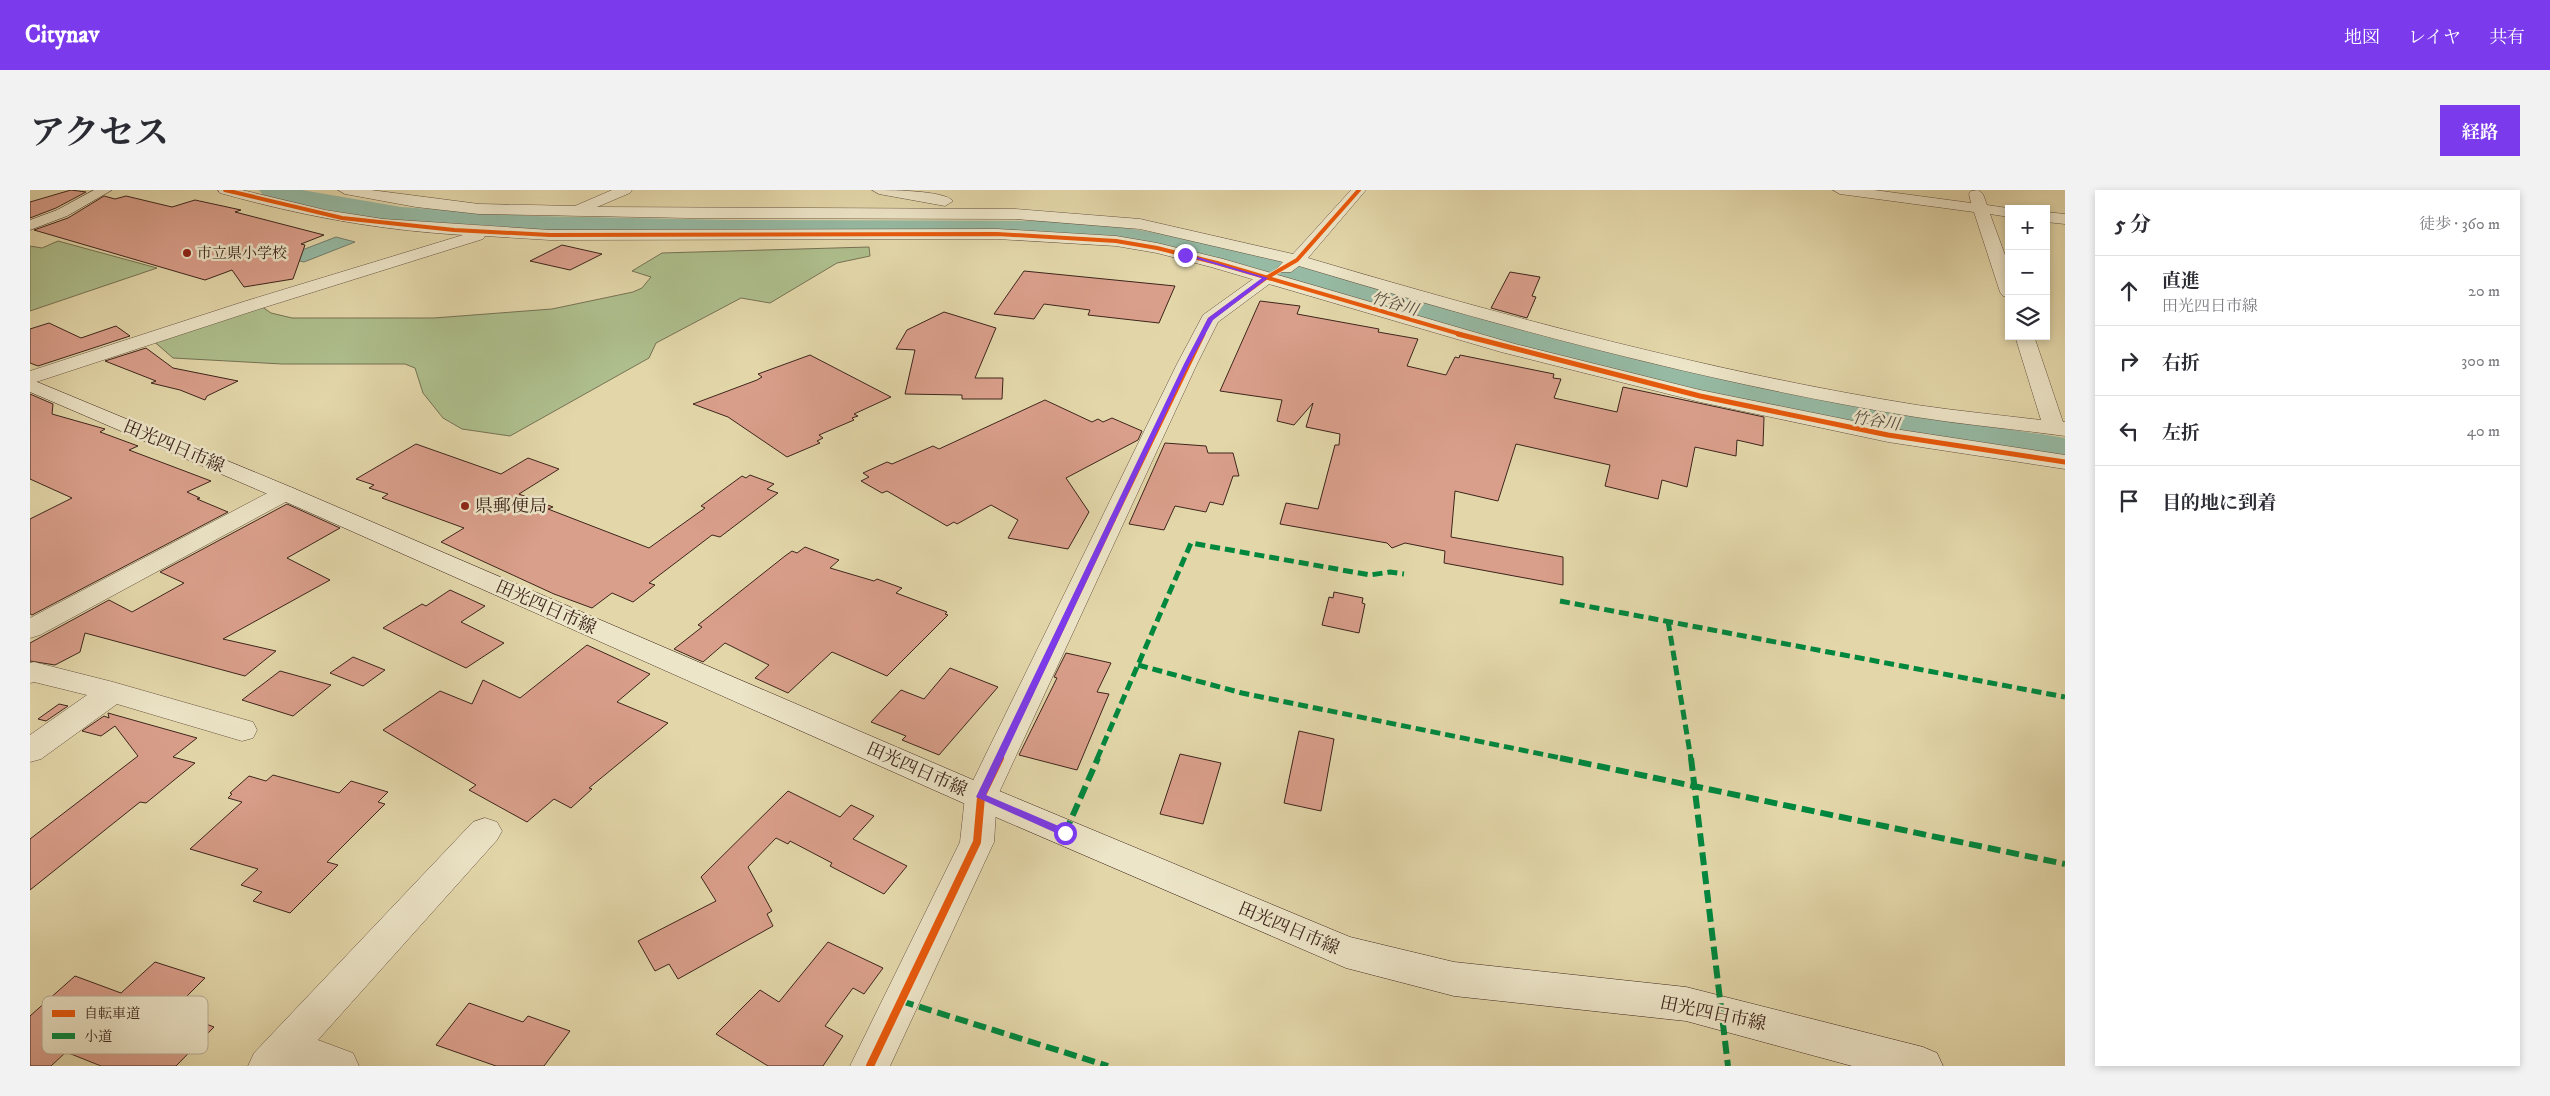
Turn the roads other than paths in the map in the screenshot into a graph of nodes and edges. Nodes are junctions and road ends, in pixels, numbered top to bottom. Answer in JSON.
{"nodes":[{"id":1,"x":105,"y":190,"type":"edge"},
{"id":2,"x":225,"y":190,"type":"edge"},
{"id":3,"x":345,"y":190,"type":"edge"},
{"id":4,"x":625,"y":190,"type":"edge"},
{"id":5,"x":879,"y":190,"type":"edge"},
{"id":6,"x":1359,"y":190,"type":"edge"},
{"id":7,"x":1840,"y":190,"type":"edge"},
{"id":8,"x":1975,"y":190,"type":"edge"},
{"id":9,"x":1981,"y":209,"type":"junction"},
{"id":10,"x":572,"y":212,"type":"junction"},
{"id":11,"x":2005,"y":212,"type":"edge"},
{"id":12,"x":1015,"y":214,"type":"junction"},
{"id":13,"x":2050,"y":217,"type":"edge"},
{"id":14,"x":2065,"y":219,"type":"edge"},
{"id":15,"x":30,"y":226,"type":"edge"},
{"id":16,"x":493,"y":232,"type":"junction"},
{"id":17,"x":552,"y":233,"type":"junction"},
{"id":18,"x":1295,"y":261,"type":"junction"},
{"id":19,"x":1269,"y":277,"type":"junction"},
{"id":20,"x":2005,"y":280,"type":"edge"},
{"id":21,"x":2026,"y":340,"type":"edge"},
{"id":22,"x":30,"y":378,"type":"edge"},
{"id":23,"x":30,"y":384,"type":"edge"},
{"id":24,"x":2060,"y":429,"type":"edge"},
{"id":25,"x":2065,"y":462,"type":"edge"},
{"id":26,"x":285,"y":493,"type":"junction"},
{"id":27,"x":30,"y":629,"type":"edge"},
{"id":28,"x":30,"y":673,"type":"edge"},
{"id":29,"x":113,"y":692,"type":"junction"},
{"id":30,"x":242,"y":730,"type":"dead end"},
{"id":31,"x":30,"y":751,"type":"edge"},
{"id":32,"x":981,"y":797,"type":"junction"},
{"id":33,"x":485,"y":831,"type":"dead end"},
{"id":34,"x":277,"y":1056,"type":"edge"},
{"id":35,"x":339,"y":1066,"type":"edge"},
{"id":36,"x":870,"y":1066,"type":"edge"},
{"id":37,"x":1923,"y":1066,"type":"edge"}],
"edges":[{"from":1,"to":15,"type":"street"},
{"from":2,"to":16,"type":"street"},
{"from":3,"to":10,"type":"street"},
{"from":4,"to":10,"type":"street"},
{"from":5,"to":12,"type":"street"},
{"from":6,"to":18,"type":"street"},
{"from":7,"to":9,"type":"street"},
{"from":8,"to":9,"type":"street"},
{"from":9,"to":11,"type":"street"},
{"from":9,"to":20,"type":"street"},
{"from":10,"to":12,"type":"street"},
{"from":10,"to":17,"type":"street"},
{"from":12,"to":18,"type":"street"},
{"from":13,"to":14,"type":"street"},
{"from":16,"to":17,"type":"street"},
{"from":16,"to":22,"type":"street"},
{"from":17,"to":19,"type":"street"},
{"from":18,"to":19,"type":"street"},
{"from":18,"to":24,"type":"street"},
{"from":19,"to":25,"type":"street"},
{"from":19,"to":32,"type":"street"},
{"from":21,"to":24,"type":"street"},
{"from":23,"to":26,"type":"street","name":"田光四日市線"},
{"from":26,"to":27,"type":"street"},
{"from":26,"to":32,"type":"street","name":"田光四日市線"},
{"from":28,"to":29,"type":"street"},
{"from":29,"to":30,"type":"street"},
{"from":29,"to":31,"type":"street"},
{"from":32,"to":36,"type":"street"},
{"from":32,"to":37,"type":"street","name":"田光四日市線"},
{"from":33,"to":34,"type":"street"},
{"from":34,"to":35,"type":"street"}]}
